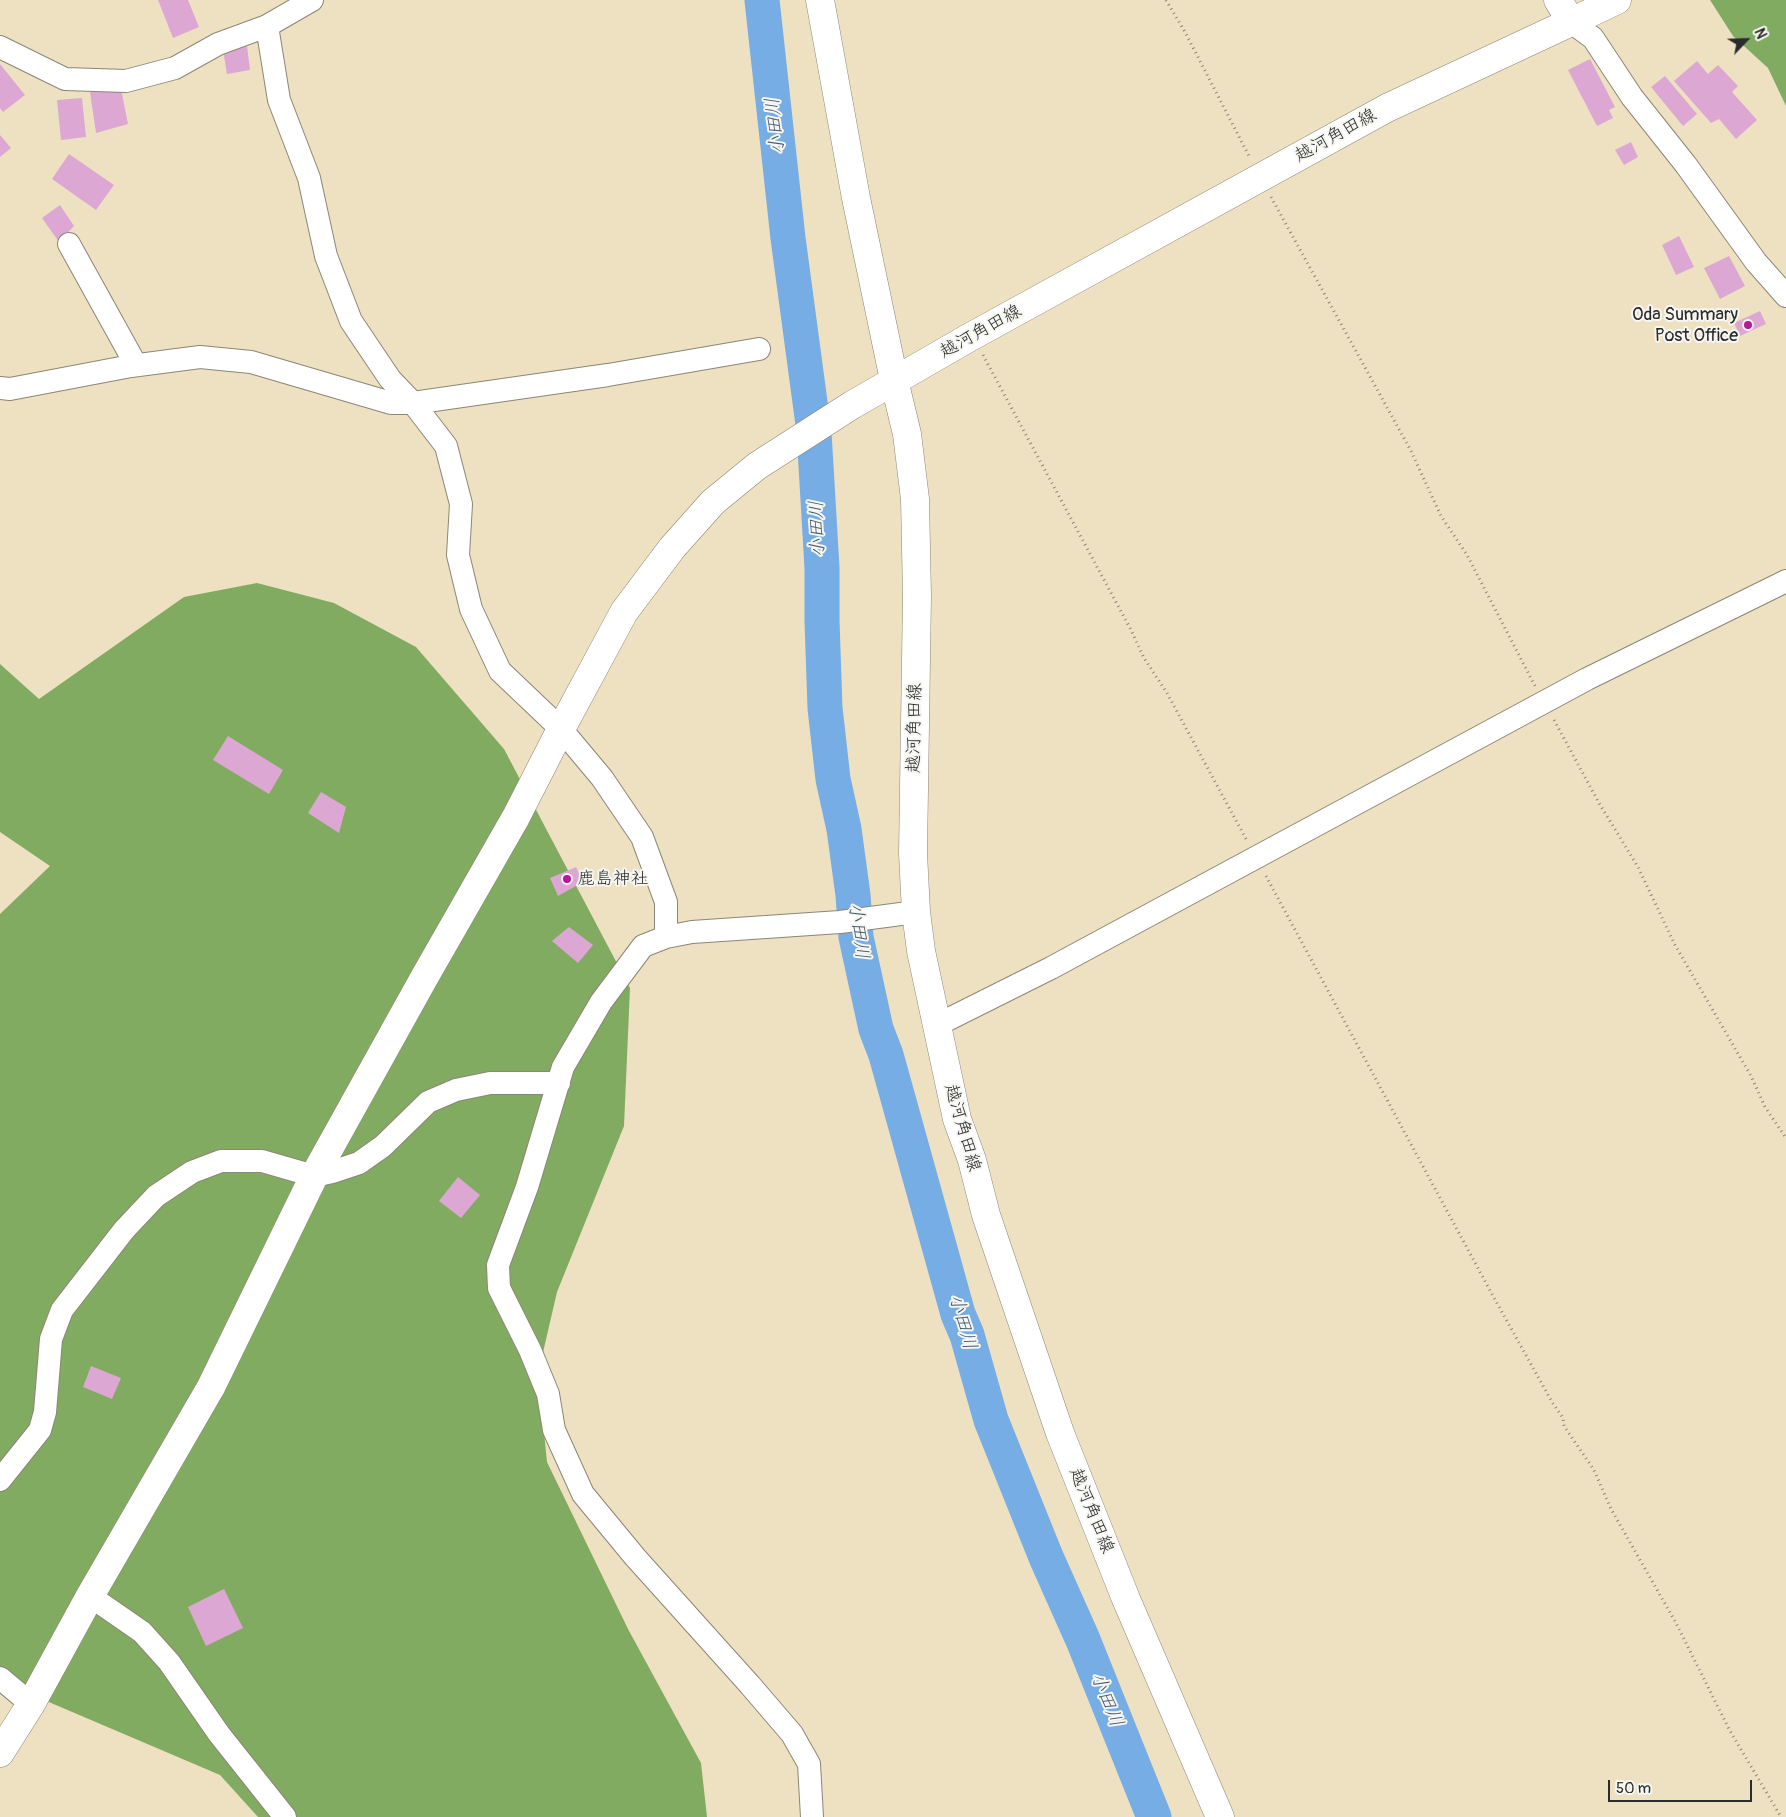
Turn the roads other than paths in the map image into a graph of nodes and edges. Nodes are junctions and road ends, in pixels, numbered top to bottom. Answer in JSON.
{"nodes":[{"id":1,"x":312,"y":0,"type":"edge"},
{"id":2,"x":820,"y":0,"type":"edge"},
{"id":3,"x":1617,"y":0,"type":"edge"},
{"id":4,"x":1564,"y":11,"type":"edge"},
{"id":5,"x":267,"y":26,"type":"junction"},
{"id":6,"x":0,"y":47,"type":"edge"},
{"id":7,"x":69,"y":244,"type":"dead end"},
{"id":8,"x":1786,"y":296,"type":"edge"},
{"id":9,"x":759,"y":349,"type":"dead end"},
{"id":10,"x":136,"y":365,"type":"junction"},
{"id":11,"x":894,"y":380,"type":"junction"},
{"id":12,"x":0,"y":388,"type":"edge"},
{"id":13,"x":413,"y":403,"type":"junction"},
{"id":14,"x":1786,"y":581,"type":"edge"},
{"id":15,"x":561,"y":729,"type":"junction"},
{"id":16,"x":916,"y":912,"type":"junction"},
{"id":17,"x":666,"y":937,"type":"junction"},
{"id":18,"x":936,"y":1025,"type":"junction"},
{"id":19,"x":559,"y":1083,"type":"junction"},
{"id":20,"x":314,"y":1176,"type":"junction"},
{"id":21,"x":0,"y":1480,"type":"edge"},
{"id":22,"x":90,"y":1596,"type":"junction"},
{"id":23,"x":0,"y":1678,"type":"edge"},
{"id":24,"x":32,"y":1704,"type":"junction"},
{"id":25,"x":0,"y":1753,"type":"edge"},
{"id":26,"x":285,"y":1817,"type":"edge"},
{"id":27,"x":812,"y":1817,"type":"edge"},
{"id":28,"x":1220,"y":1817,"type":"edge"}],
"edges":[{"from":1,"to":5,"type":"street"},
{"from":2,"to":11,"type":"main road"},
{"from":3,"to":4,"type":"main road","name":"越河角田線"},
{"from":4,"to":8,"type":"street"},
{"from":4,"to":11,"type":"main road","name":"越河角田線"},
{"from":5,"to":6,"type":"street"},
{"from":5,"to":13,"type":"street"},
{"from":7,"to":10,"type":"street"},
{"from":9,"to":13,"type":"street"},
{"from":10,"to":12,"type":"street"},
{"from":10,"to":13,"type":"street"},
{"from":11,"to":15,"type":"main road"},
{"from":11,"to":16,"type":"main road","name":"越河角田線"},
{"from":13,"to":15,"type":"street"},
{"from":14,"to":18,"type":"street"},
{"from":15,"to":17,"type":"street"},
{"from":15,"to":20,"type":"main road"},
{"from":16,"to":17,"type":"street"},
{"from":16,"to":18,"type":"main road","name":"越河角田線"},
{"from":17,"to":19,"type":"street"},
{"from":18,"to":28,"type":"main road","name":"越河角田線"},
{"from":19,"to":20,"type":"street"},
{"from":19,"to":27,"type":"street"},
{"from":20,"to":21,"type":"street"},
{"from":20,"to":22,"type":"main road"},
{"from":22,"to":24,"type":"main road"},
{"from":22,"to":26,"type":"street"},
{"from":23,"to":24,"type":"street"},
{"from":24,"to":25,"type":"main road"}]}
